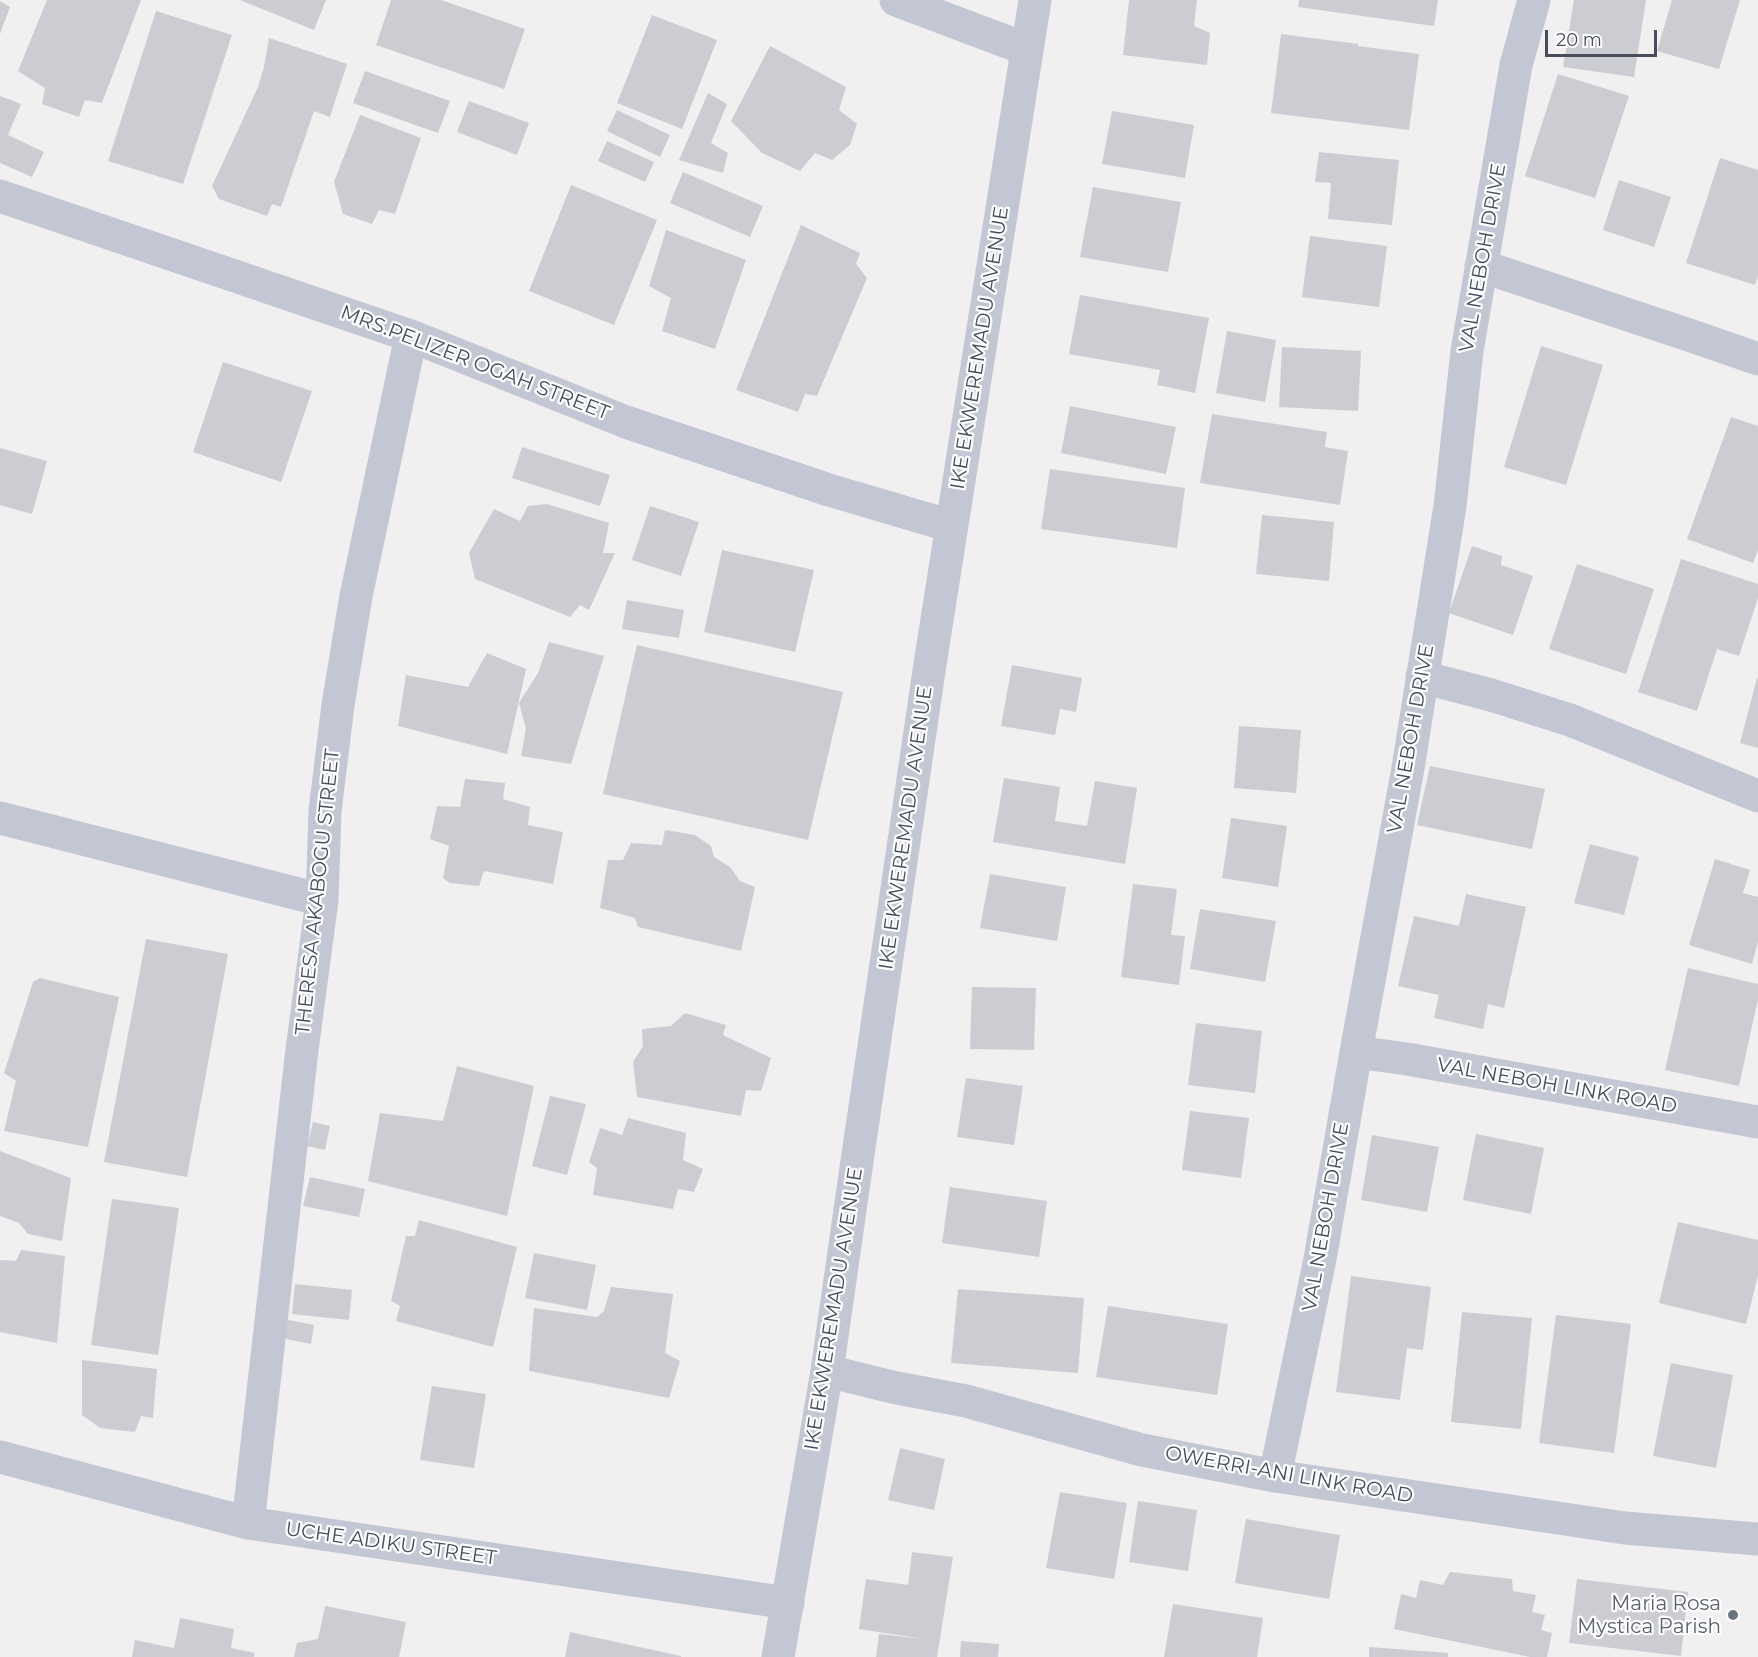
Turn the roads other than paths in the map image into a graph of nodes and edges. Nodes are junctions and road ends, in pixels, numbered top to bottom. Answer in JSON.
{"nodes":[{"id":1,"x":896,"y":0,"type":"edge"},
{"id":2,"x":1035,"y":0,"type":"edge"},
{"id":3,"x":1534,"y":0,"type":"edge"},
{"id":4,"x":1026,"y":49,"type":"junction"},
{"id":5,"x":0,"y":196,"type":"edge"},
{"id":6,"x":1481,"y":266,"type":"junction"},
{"id":7,"x":411,"y":336,"type":"junction"},
{"id":8,"x":1758,"y":359,"type":"edge"},
{"id":9,"x":951,"y":526,"type":"junction"},
{"id":10,"x":1422,"y":677,"type":"junction"},
{"id":11,"x":1758,"y":796,"type":"edge"},
{"id":12,"x":0,"y":818,"type":"edge"},
{"id":13,"x":321,"y":900,"type":"junction"},
{"id":14,"x":1356,"y":1052,"type":"junction"},
{"id":15,"x":1758,"y":1122,"type":"edge"},
{"id":16,"x":828,"y":1371,"type":"junction"},
{"id":17,"x":0,"y":1457,"type":"edge"},
{"id":18,"x":1275,"y":1476,"type":"junction"},
{"id":19,"x":248,"y":1523,"type":"junction"},
{"id":20,"x":1758,"y":1539,"type":"edge"},
{"id":21,"x":788,"y":1603,"type":"junction"},
{"id":22,"x":778,"y":1657,"type":"edge"}],
"edges":[{"from":1,"to":4,"type":"street"},
{"from":2,"to":4,"type":"street","name":"IKE EKWEREMADU AVENUE"},
{"from":3,"to":6,"type":"street","name":"VAL NEBOH DRIVE"},
{"from":4,"to":9,"type":"street","name":"IKE EKWEREMADU AVENUE"},
{"from":5,"to":7,"type":"street","name":"MRS.PELIZER OGAH STREET"},
{"from":6,"to":8,"type":"street"},
{"from":6,"to":10,"type":"street","name":"VAL NEBOH DRIVE"},
{"from":7,"to":9,"type":"street","name":"MRS.PELIZER OGAH STREET"},
{"from":7,"to":13,"type":"street","name":"THERESA AKABOGU STREET"},
{"from":9,"to":16,"type":"street","name":"IKE EKWEREMADU AVENUE"},
{"from":10,"to":11,"type":"street"},
{"from":10,"to":14,"type":"street","name":"VAL NEBOH DRIVE"},
{"from":12,"to":13,"type":"street"},
{"from":13,"to":19,"type":"street","name":"THERESA AKABOGU STREET"},
{"from":14,"to":15,"type":"street","name":"VAL NEBOH LINK ROAD"},
{"from":14,"to":18,"type":"street","name":"VAL NEBOH DRIVE"},
{"from":16,"to":18,"type":"street","name":"OWERRI-ANI LINK ROAD"},
{"from":16,"to":21,"type":"street","name":"IKE EKWEREMADU AVENUE"},
{"from":17,"to":19,"type":"street","name":"UCHE ADIKU STREET"},
{"from":18,"to":20,"type":"street","name":"OWERRI-ANI LINK ROAD"},
{"from":19,"to":21,"type":"street","name":"UCHE ADIKU STREET"},
{"from":21,"to":22,"type":"street","name":"IKE EKWEREMADU AVENUE"}]}
